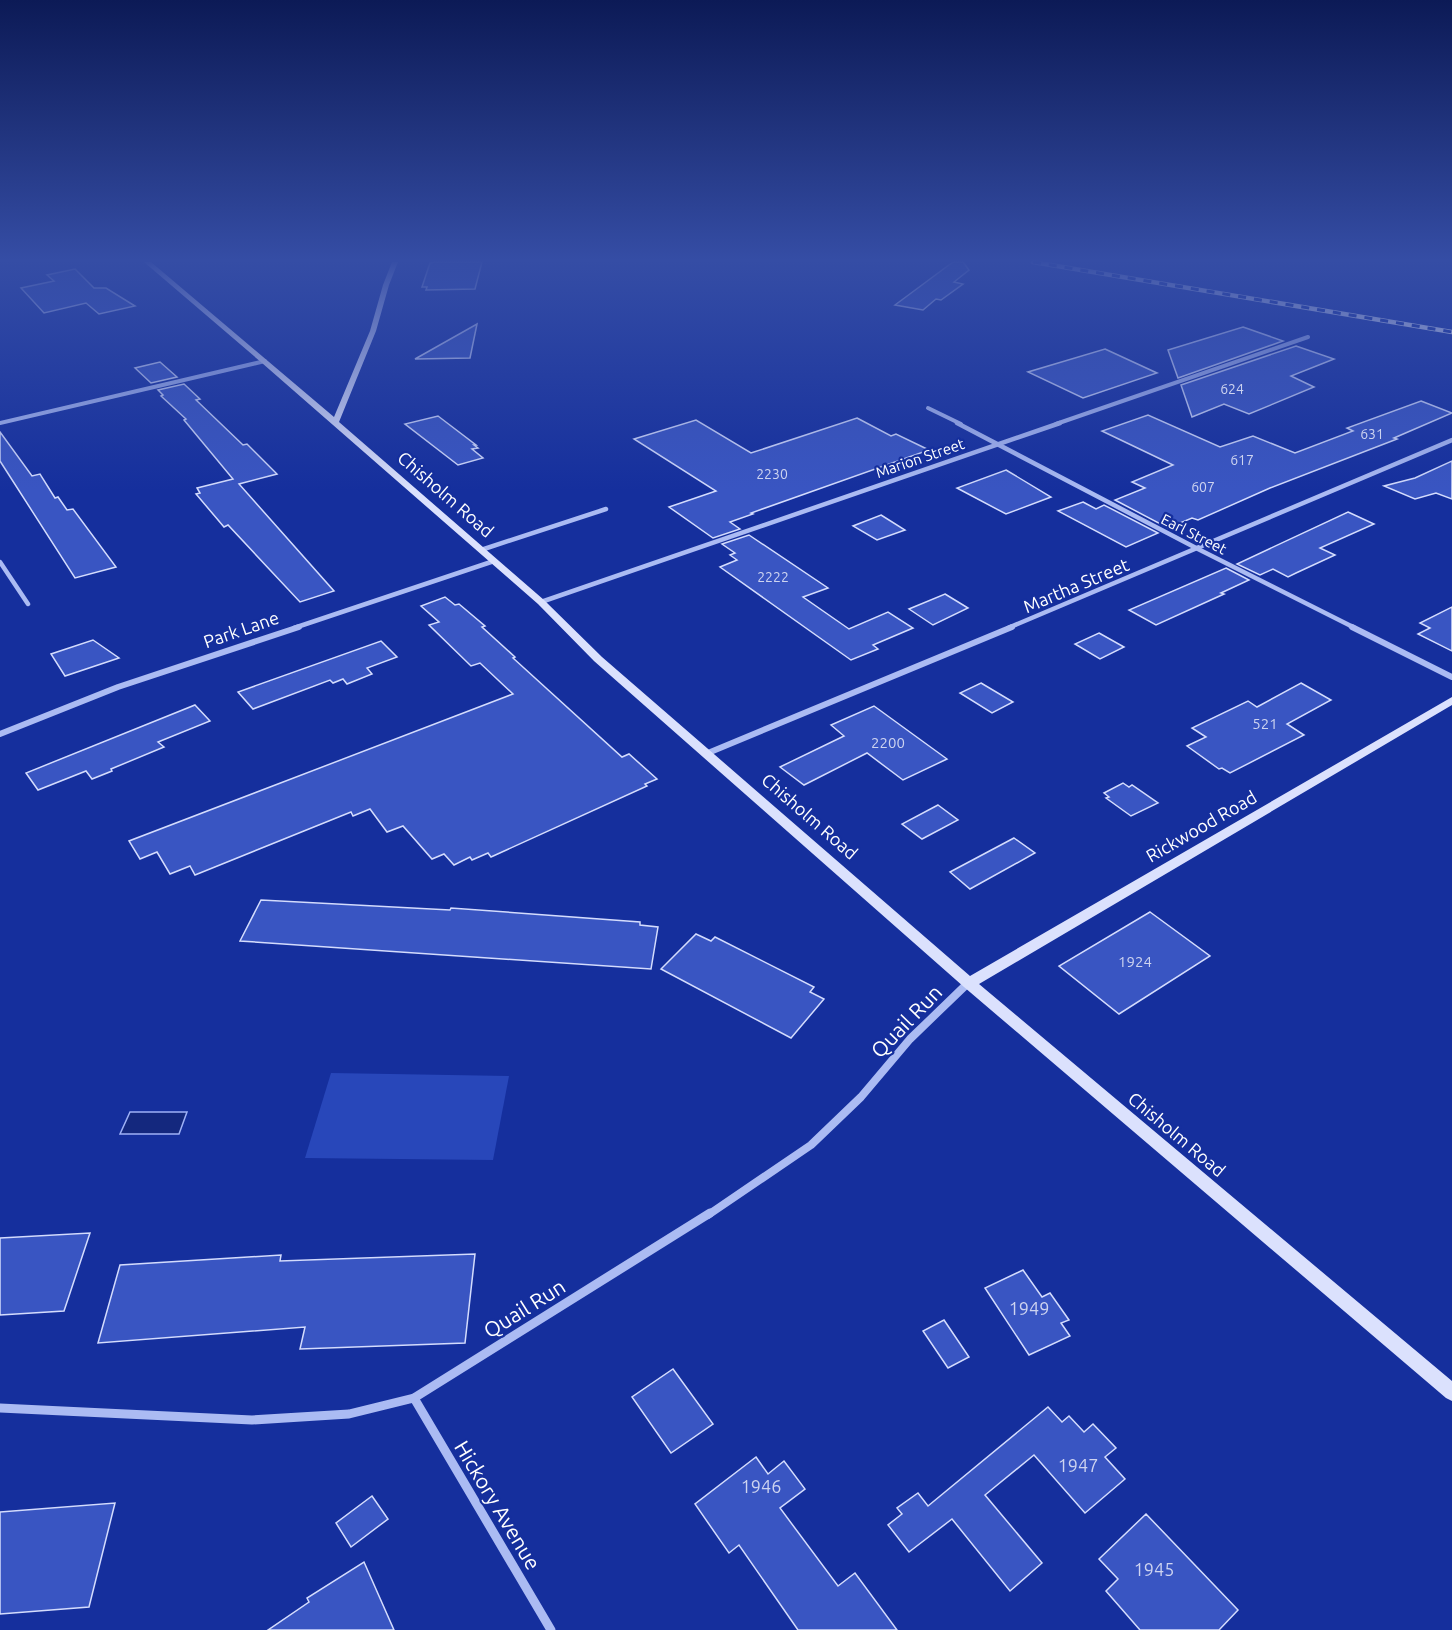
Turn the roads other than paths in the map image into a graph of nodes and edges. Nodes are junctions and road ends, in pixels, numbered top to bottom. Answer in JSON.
{"nodes":[{"id":1,"x":238,"y":338,"type":"edge"},
{"id":2,"x":370,"y":338,"type":"edge"},
{"id":3,"x":1305,"y":338,"type":"edge"},
{"id":4,"x":266,"y":361,"type":"junction"},
{"id":5,"x":928,"y":408,"type":"dead end"},
{"id":6,"x":0,"y":423,"type":"edge"},
{"id":7,"x":335,"y":423,"type":"junction"},
{"id":8,"x":1452,"y":440,"type":"edge"},
{"id":9,"x":999,"y":443,"type":"junction"},
{"id":10,"x":606,"y":509,"type":"dead end"},
{"id":11,"x":1198,"y":549,"type":"junction"},
{"id":12,"x":481,"y":550,"type":"junction"},
{"id":13,"x":494,"y":561,"type":"junction"},
{"id":14,"x":0,"y":562,"type":"edge"},
{"id":15,"x":541,"y":602,"type":"junction"},
{"id":16,"x":28,"y":604,"type":"dead end"},
{"id":17,"x":1452,"y":676,"type":"edge"},
{"id":18,"x":1452,"y":700,"type":"edge"},
{"id":19,"x":0,"y":734,"type":"edge"},
{"id":20,"x":708,"y":753,"type":"junction"},
{"id":21,"x":969,"y":983,"type":"junction"},
{"id":22,"x":1452,"y":1392,"type":"edge"},
{"id":23,"x":414,"y":1398,"type":"junction"},
{"id":24,"x":0,"y":1408,"type":"edge"},
{"id":25,"x":551,"y":1630,"type":"edge"}],
"edges":[{"from":1,"to":4,"type":"main road","name":"Chisholm Road"},
{"from":2,"to":7,"type":"main road"},
{"from":3,"to":9,"type":"street","name":"Marion Street"},
{"from":4,"to":6,"type":"street"},
{"from":4,"to":7,"type":"main road","name":"Chisholm Road"},
{"from":5,"to":9,"type":"street","name":"Earl Street"},
{"from":7,"to":12,"type":"main road","name":"Chisholm Road"},
{"from":8,"to":11,"type":"street","name":"Martha Street"},
{"from":9,"to":11,"type":"street","name":"Earl Street"},
{"from":9,"to":15,"type":"street","name":"Marion Street"},
{"from":10,"to":12,"type":"street"},
{"from":11,"to":17,"type":"street","name":"Earl Street"},
{"from":11,"to":20,"type":"street","name":"Martha Street"},
{"from":12,"to":13,"type":"main road","name":"Chisholm Road"},
{"from":13,"to":15,"type":"main road","name":"Chisholm Road"},
{"from":13,"to":19,"type":"street","name":"Park Lane"},
{"from":14,"to":16,"type":"street"},
{"from":15,"to":20,"type":"main road","name":"Chisholm Road"},
{"from":18,"to":21,"type":"main road","name":"Rickwood Road"},
{"from":20,"to":21,"type":"main road","name":"Chisholm Road"},
{"from":21,"to":22,"type":"main road","name":"Chisholm Road"},
{"from":21,"to":23,"type":"street","name":"Quail Run"},
{"from":23,"to":24,"type":"street","name":"Quail Run"},
{"from":23,"to":25,"type":"street","name":"Hickory Avenue"}]}
